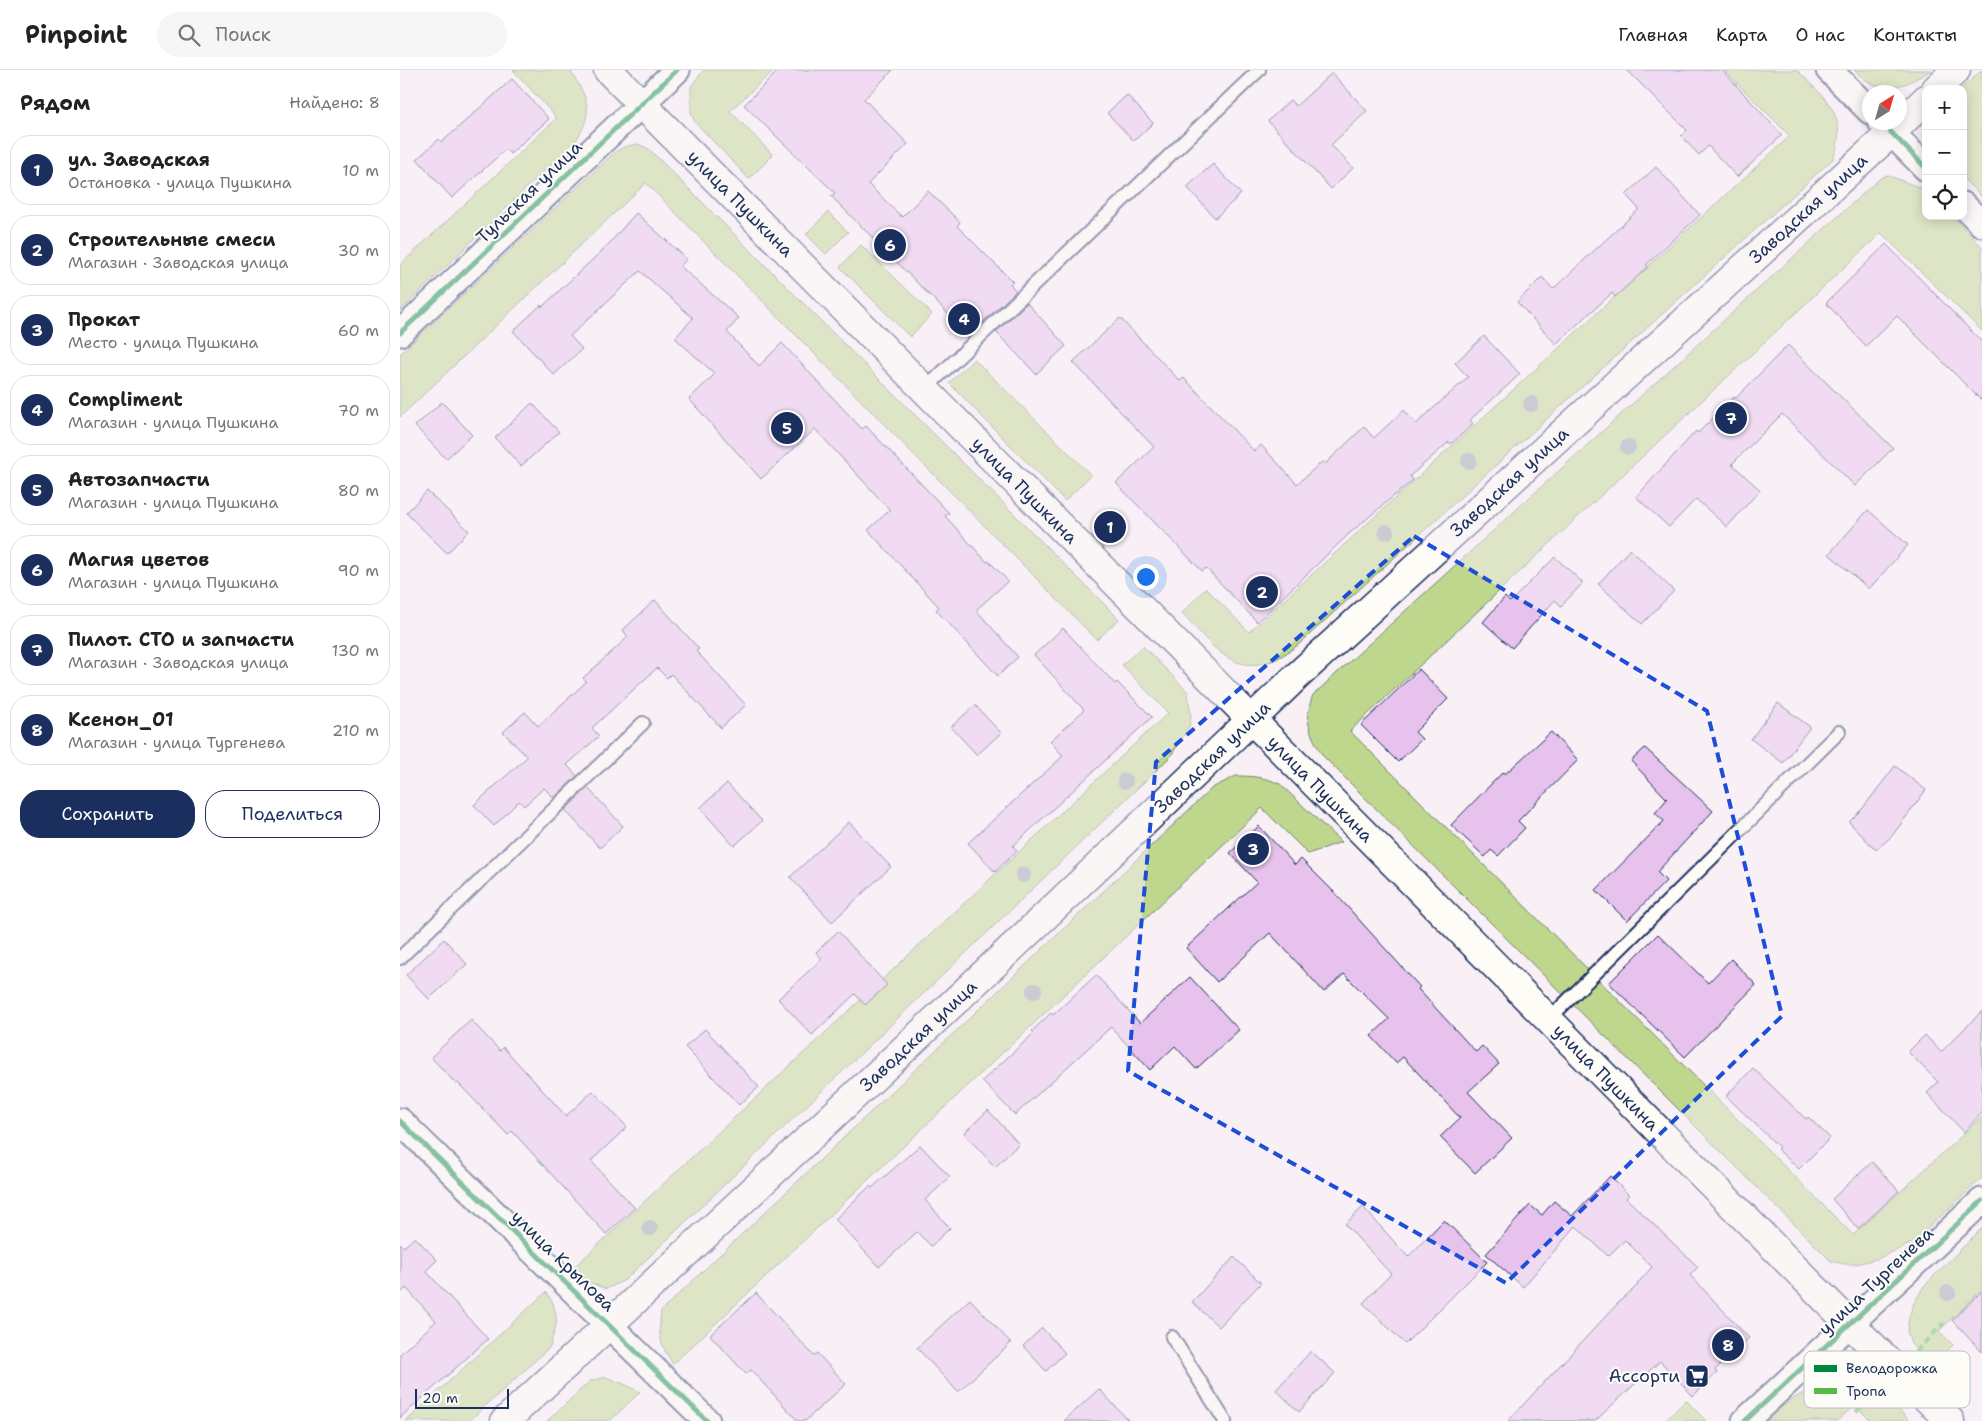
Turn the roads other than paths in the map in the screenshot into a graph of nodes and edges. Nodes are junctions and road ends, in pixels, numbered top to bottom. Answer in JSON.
{"nodes":[{"id":1,"x":608,"y":70,"type":"edge"},
{"id":2,"x":677,"y":70,"type":"edge"},
{"id":3,"x":1260,"y":70,"type":"edge"},
{"id":4,"x":1829,"y":70,"type":"edge"},
{"id":5,"x":1956,"y":70,"type":"edge"},
{"id":6,"x":1940,"y":85,"type":"edge"},
{"id":7,"x":1922,"y":102,"type":"edge"},
{"id":8,"x":1862,"y":103,"type":"edge"},
{"id":9,"x":641,"y":104,"type":"junction"},
{"id":10,"x":1907,"y":113,"type":"edge"},
{"id":11,"x":1884,"y":130,"type":"edge"},
{"id":12,"x":1888,"y":130,"type":"edge"},
{"id":13,"x":1922,"y":164,"type":"edge"},
{"id":14,"x":1967,"y":209,"type":"edge"},
{"id":15,"x":1982,"y":224,"type":"edge"},
{"id":16,"x":400,"y":333,"type":"edge"},
{"id":17,"x":924,"y":390,"type":"junction"},
{"id":18,"x":1251,"y":720,"type":"junction"},
{"id":19,"x":643,"y":723,"type":"dead end"},
{"id":20,"x":1839,"y":732,"type":"dead end"},
{"id":21,"x":400,"y":958,"type":"edge"},
{"id":22,"x":1549,"y":1019,"type":"junction"},
{"id":23,"x":400,"y":1121,"type":"edge"},
{"id":24,"x":1982,"y":1201,"type":"edge"},
{"id":25,"x":1850,"y":1324,"type":"junction"},
{"id":26,"x":608,"y":1325,"type":"junction"},
{"id":27,"x":1172,"y":1337,"type":"dead end"},
{"id":28,"x":1821,"y":1351,"type":"edge"},
{"id":29,"x":1878,"y":1351,"type":"edge"},
{"id":30,"x":1804,"y":1366,"type":"edge"},
{"id":31,"x":1937,"y":1408,"type":"edge"},
{"id":32,"x":505,"y":1421,"type":"edge"},
{"id":33,"x":707,"y":1421,"type":"edge"},
{"id":34,"x":1225,"y":1421,"type":"edge"},
{"id":35,"x":1745,"y":1421,"type":"edge"},
{"id":36,"x":1950,"y":1421,"type":"edge"}],
"edges":[{"from":1,"to":9,"type":"main road","name":"улица Пушкина"},
{"from":2,"to":9,"type":"street","name":"Тульская улица"},
{"from":3,"to":17,"type":"lane"},
{"from":4,"to":8,"type":"street"},
{"from":5,"to":6,"type":"main road"},
{"from":7,"to":10,"type":"main road","name":"Заводская улица"},
{"from":9,"to":16,"type":"street","name":"Тульская улица"},
{"from":9,"to":17,"type":"main road","name":"улица Пушкина"},
{"from":11,"to":18,"type":"main road","name":"Заводская улица"},
{"from":12,"to":13,"type":"street"},
{"from":14,"to":15,"type":"street"},
{"from":17,"to":18,"type":"main road","name":"улица Пушкина"},
{"from":18,"to":22,"type":"main road","name":"улица Пушкина"},
{"from":18,"to":26,"type":"main road","name":"Заводская улица"},
{"from":19,"to":21,"type":"lane"},
{"from":20,"to":22,"type":"lane"},
{"from":22,"to":25,"type":"main road","name":"улица Пушкина"},
{"from":23,"to":26,"type":"street","name":"улица Крылова"},
{"from":24,"to":25,"type":"street","name":"улица Тургенева"},
{"from":25,"to":28,"type":"street","name":"улица Тургенева"},
{"from":25,"to":29,"type":"main road","name":"улица Пушкина"},
{"from":26,"to":32,"type":"main road","name":"Заводская улица"},
{"from":26,"to":33,"type":"street","name":"улица Крылова"},
{"from":27,"to":34,"type":"lane"},
{"from":30,"to":35,"type":"street","name":"улица Тургенева"},
{"from":31,"to":36,"type":"main road","name":"улица Пушкина"}]}
